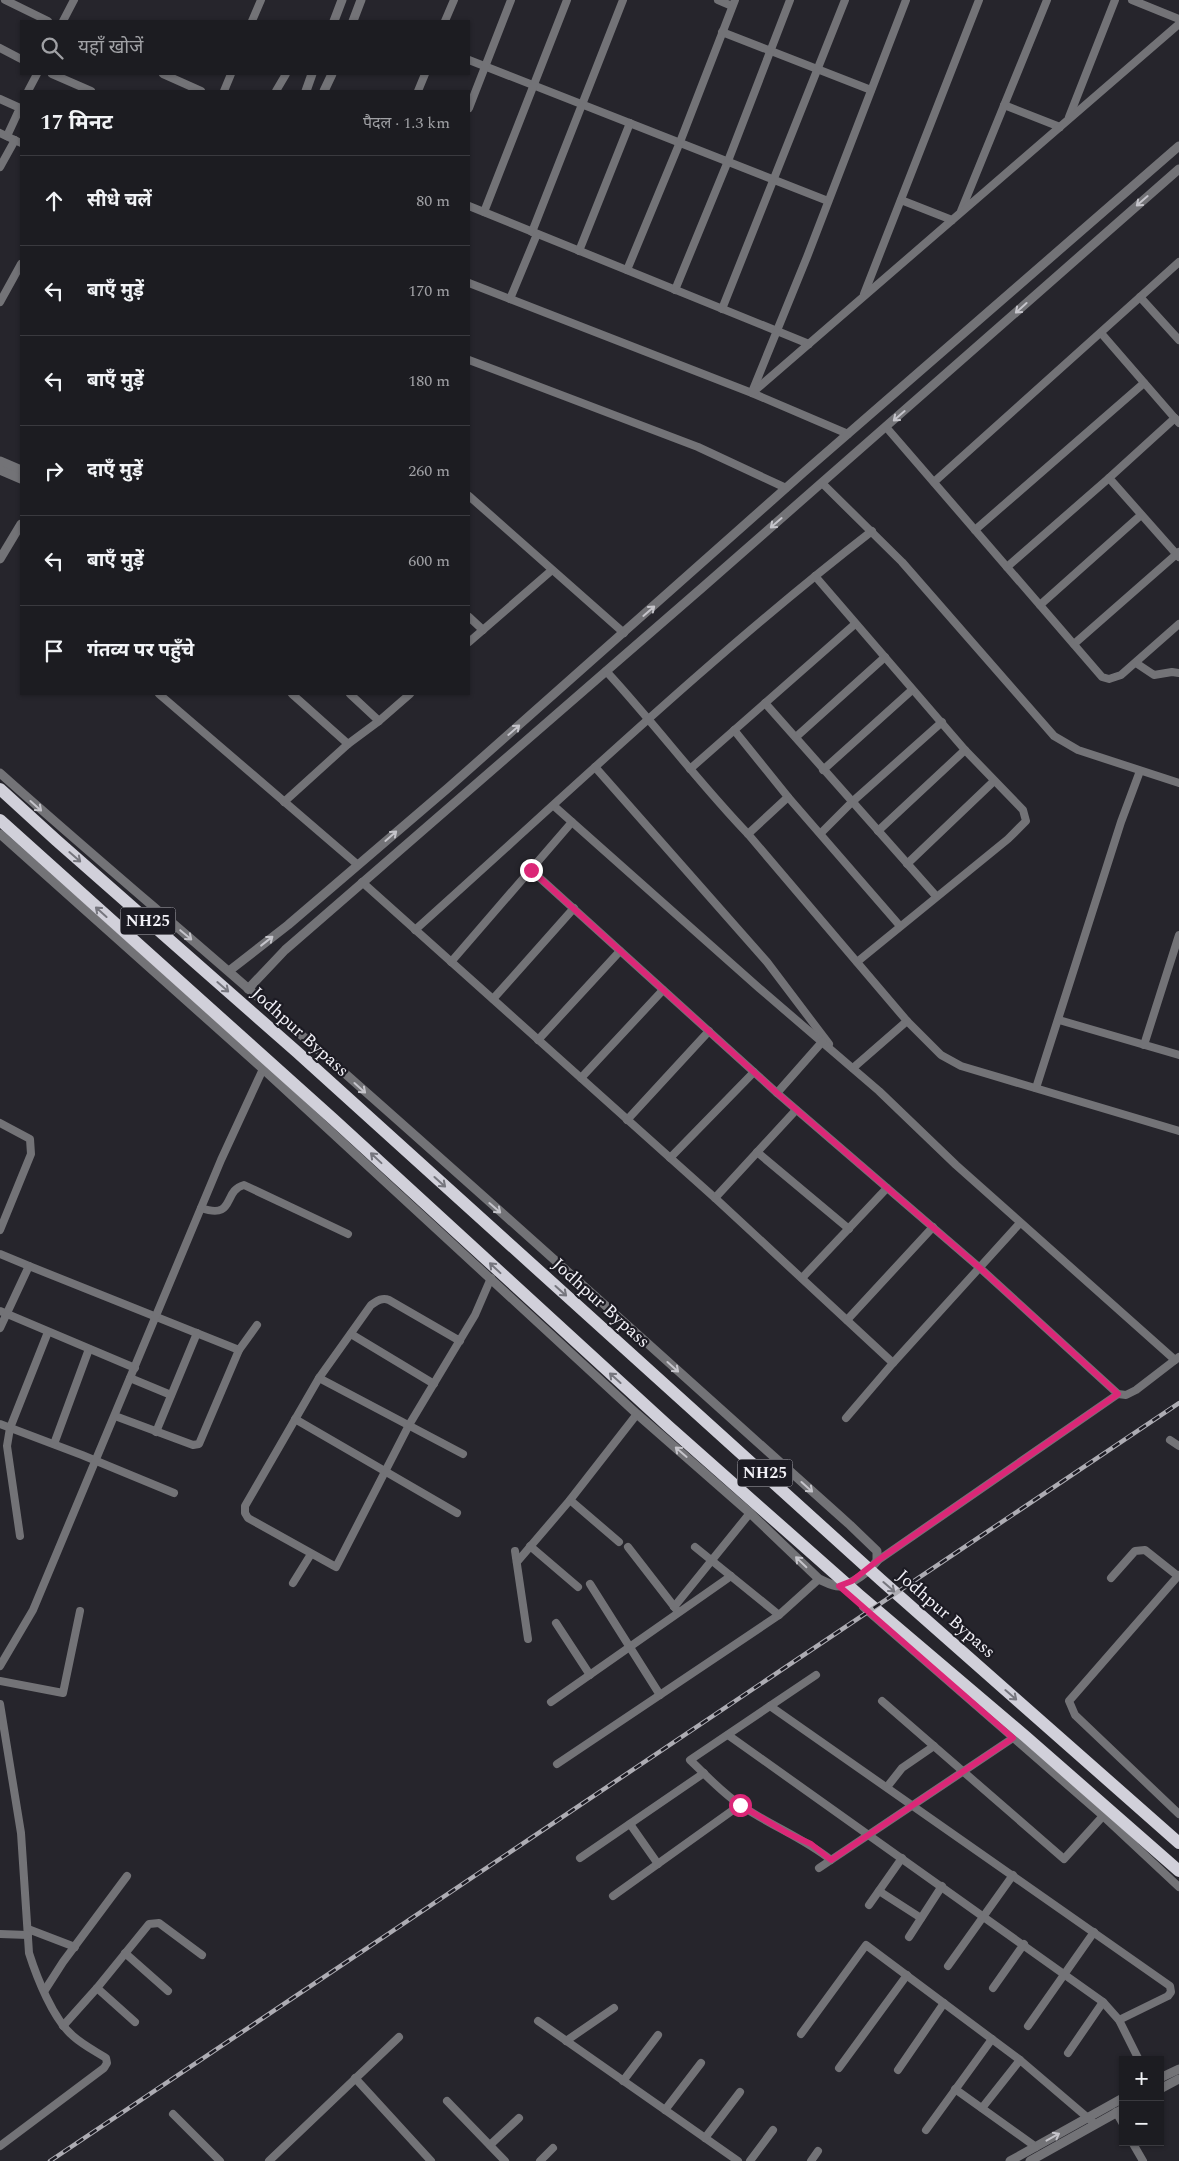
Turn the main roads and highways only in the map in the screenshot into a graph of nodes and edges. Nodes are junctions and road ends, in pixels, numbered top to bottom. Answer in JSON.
{"nodes":[{"id":1,"x":0,"y":789,"type":"edge"},
{"id":2,"x":0,"y":820,"type":"edge"},
{"id":3,"x":1179,"y":1843,"type":"edge"},
{"id":4,"x":1179,"y":1871,"type":"edge"}],
"edges":[{"from":1,"to":3,"type":"highway","name":"Jodhpur Bypass","number":"NH25","one_way":true},
{"from":4,"to":2,"type":"highway","one_way":true}]}
